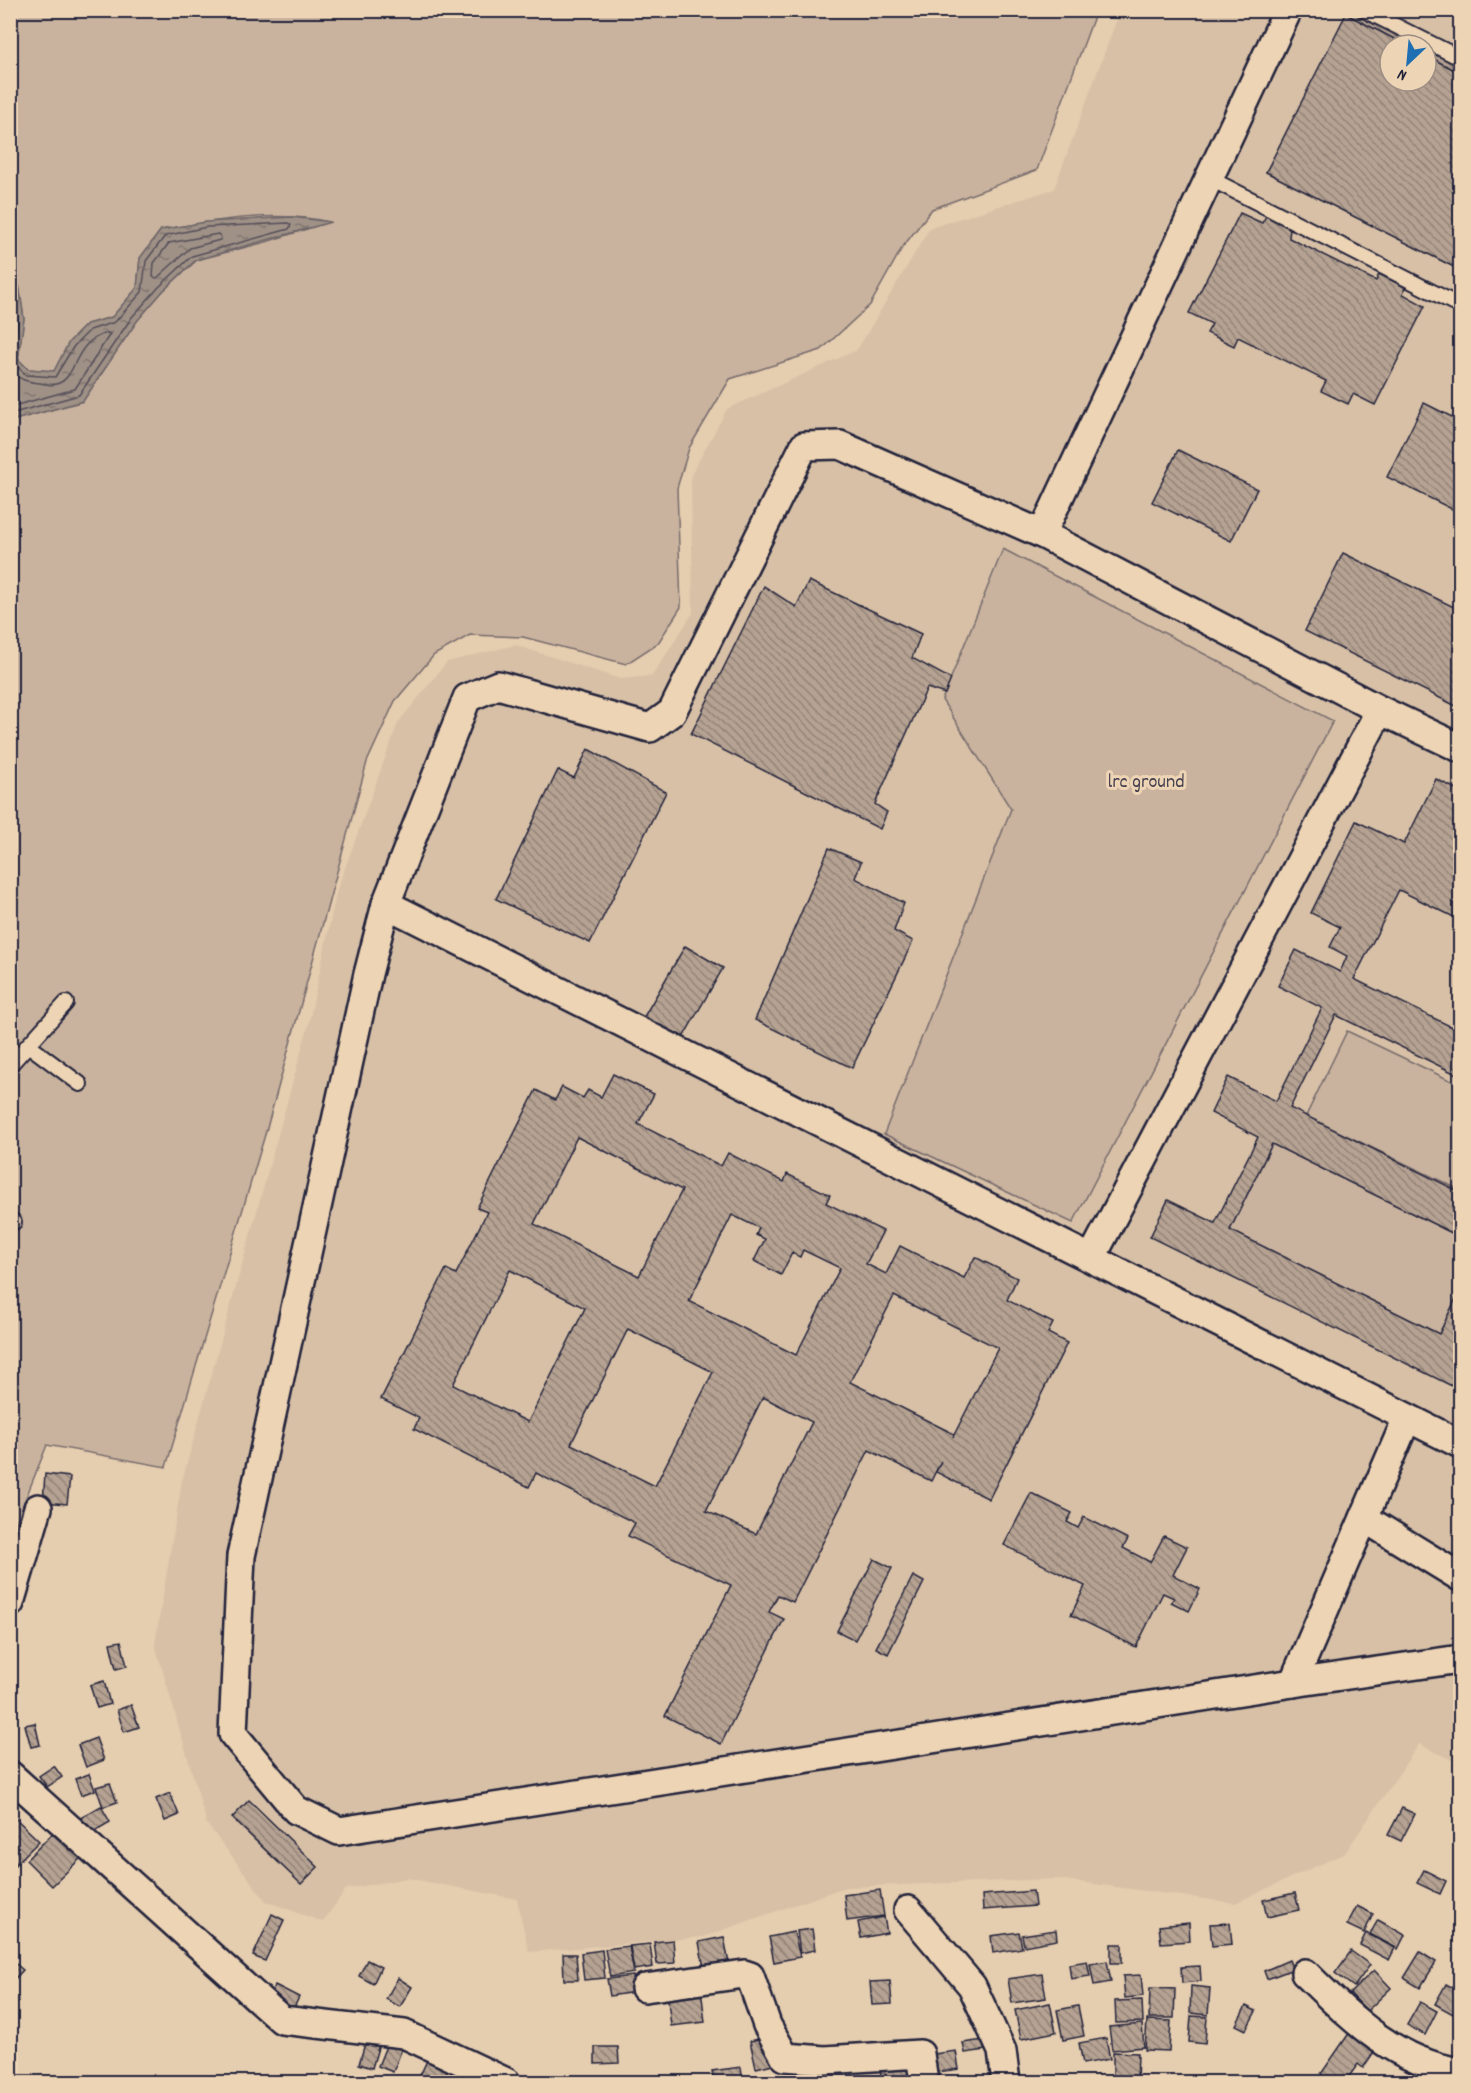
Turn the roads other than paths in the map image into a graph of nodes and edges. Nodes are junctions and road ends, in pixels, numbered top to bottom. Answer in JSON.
{"nodes":[{"id":1,"x":1288,"y":10,"type":"edge"},
{"id":2,"x":1364,"y":10,"type":"edge"},
{"id":3,"x":1461,"y":58,"type":"edge"},
{"id":4,"x":1209,"y":178,"type":"junction"},
{"id":5,"x":1461,"y":306,"type":"edge"},
{"id":6,"x":1042,"y":534,"type":"junction"},
{"id":7,"x":1380,"y":710,"type":"junction"},
{"id":8,"x":1461,"y":748,"type":"edge"},
{"id":9,"x":386,"y":904,"type":"junction"},
{"id":10,"x":66,"y":1002,"type":"dead end"},
{"id":11,"x":28,"y":1045,"type":"junction"},
{"id":12,"x":10,"y":1065,"type":"edge"},
{"id":13,"x":80,"y":1084,"type":"dead end"},
{"id":14,"x":1092,"y":1257,"type":"junction"},
{"id":15,"x":1407,"y":1418,"type":"junction"},
{"id":16,"x":1461,"y":1444,"type":"edge"},
{"id":17,"x":38,"y":1508,"type":"dead end"},
{"id":18,"x":1364,"y":1518,"type":"junction"},
{"id":19,"x":1461,"y":1577,"type":"edge"},
{"id":20,"x":10,"y":1603,"type":"edge"},
{"id":21,"x":1461,"y":1659,"type":"edge"},
{"id":22,"x":1293,"y":1683,"type":"junction"},
{"id":23,"x":10,"y":1775,"type":"edge"},
{"id":24,"x":908,"y":1910,"type":"dead end"},
{"id":25,"x":1305,"y":1973,"type":"dead end"},
{"id":26,"x":645,"y":1988,"type":"dead end"},
{"id":27,"x":827,"y":2071,"type":"edge"},
{"id":28,"x":1461,"y":2072,"type":"edge"},
{"id":29,"x":506,"y":2082,"type":"edge"},
{"id":30,"x":924,"y":2082,"type":"edge"},
{"id":31,"x":1006,"y":2082,"type":"edge"}],
"edges":[{"from":1,"to":4,"type":"street"},
{"from":2,"to":3,"type":"lane"},
{"from":4,"to":5,"type":"lane"},
{"from":4,"to":6,"type":"street"},
{"from":6,"to":7,"type":"street"},
{"from":6,"to":9,"type":"street"},
{"from":7,"to":8,"type":"street"},
{"from":7,"to":14,"type":"street"},
{"from":9,"to":14,"type":"street"},
{"from":9,"to":22,"type":"street"},
{"from":10,"to":11,"type":"lane"},
{"from":11,"to":12,"type":"lane"},
{"from":11,"to":13,"type":"lane"},
{"from":14,"to":15,"type":"street"},
{"from":15,"to":16,"type":"street"},
{"from":15,"to":18,"type":"street"},
{"from":17,"to":20,"type":"street"},
{"from":18,"to":19,"type":"street"},
{"from":18,"to":22,"type":"street"},
{"from":21,"to":22,"type":"street"},
{"from":23,"to":29,"type":"street"},
{"from":24,"to":31,"type":"street"},
{"from":25,"to":28,"type":"street"},
{"from":26,"to":27,"type":"street"},
{"from":27,"to":30,"type":"street"}]}
